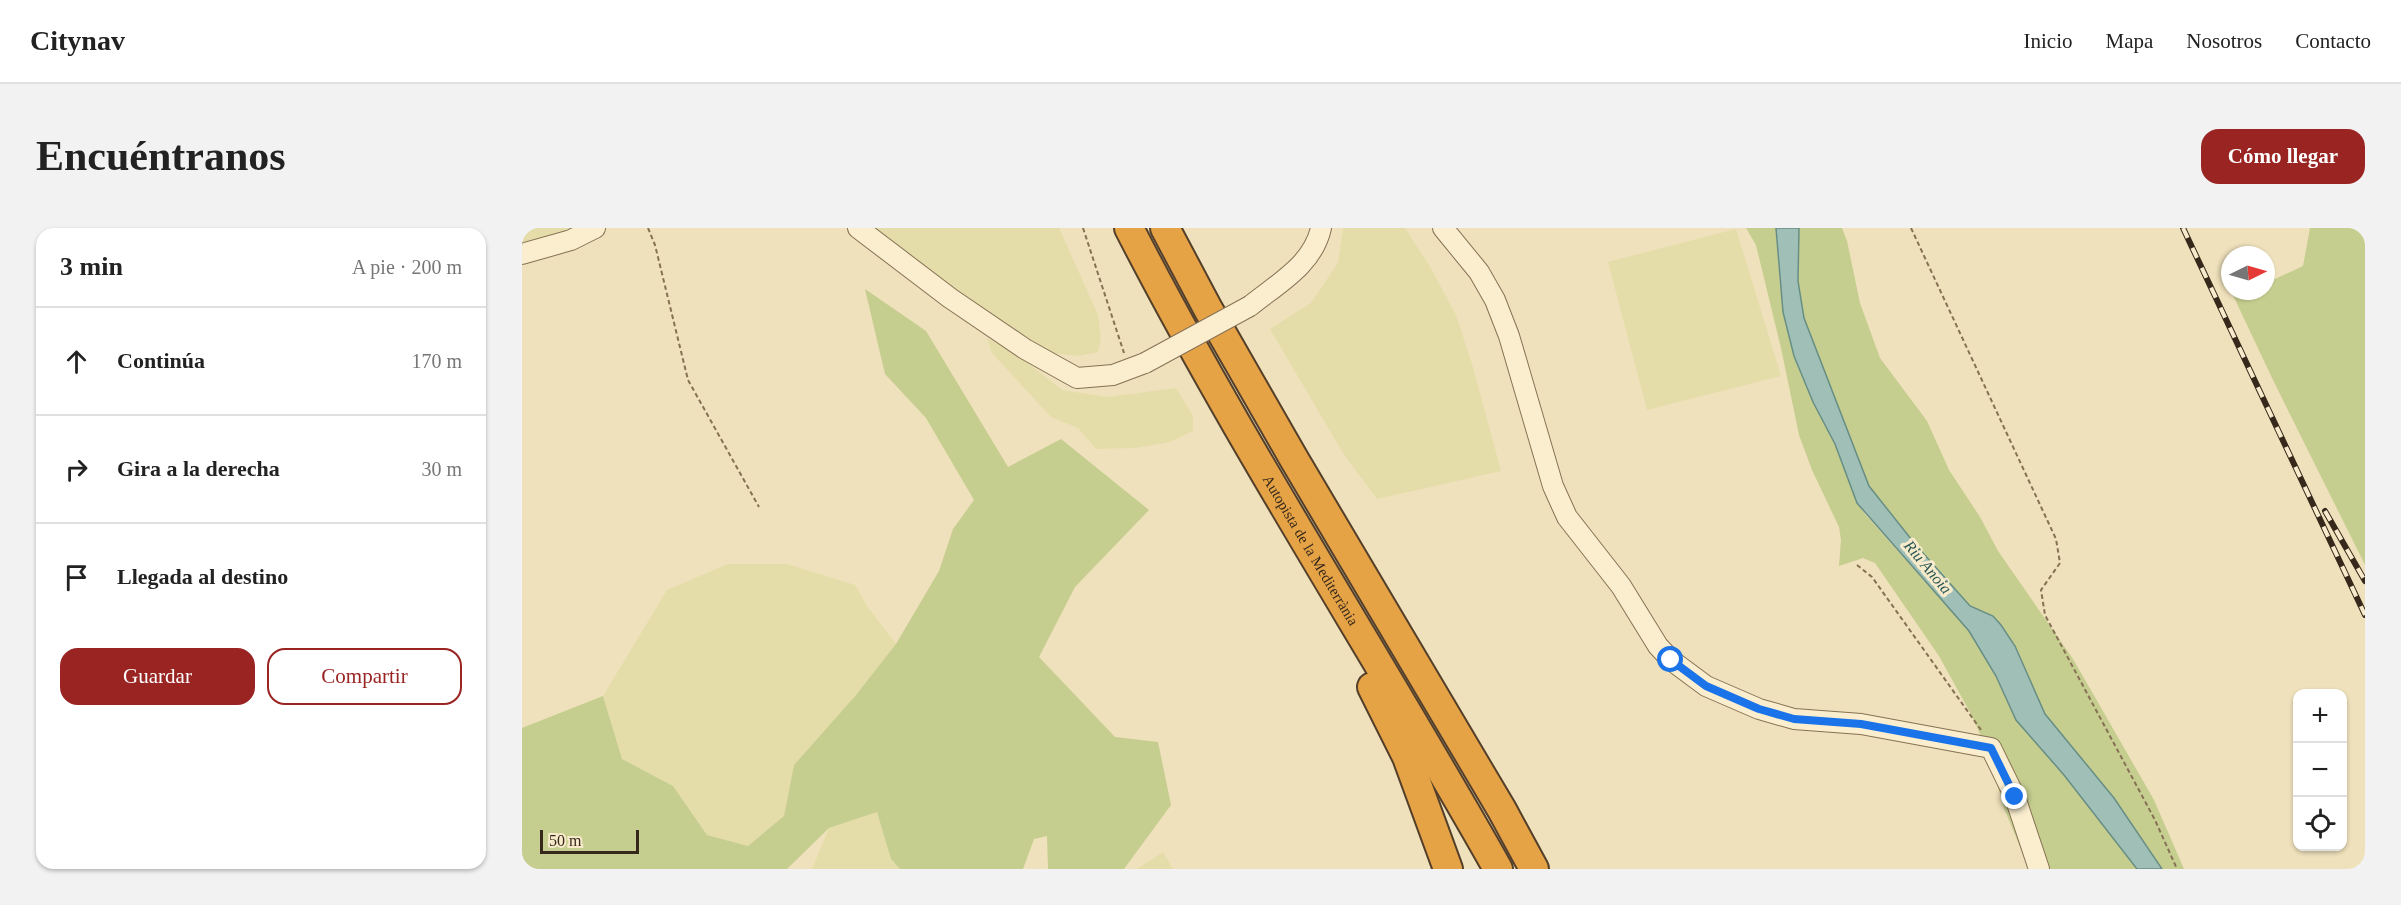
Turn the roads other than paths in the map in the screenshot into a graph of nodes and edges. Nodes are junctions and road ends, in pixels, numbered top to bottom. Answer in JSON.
{"nodes":[{"id":1,"x":595,"y":228,"type":"edge"},
{"id":2,"x":858,"y":228,"type":"edge"},
{"id":3,"x":1129,"y":228,"type":"edge"},
{"id":4,"x":1165,"y":228,"type":"edge"},
{"id":5,"x":1321,"y":228,"type":"edge"},
{"id":6,"x":1443,"y":228,"type":"edge"},
{"id":7,"x":522,"y":254,"type":"edge"},
{"id":8,"x":1282,"y":505,"type":"junction"},
{"id":9,"x":1502,"y":810,"type":"junction"},
{"id":10,"x":1448,"y":869,"type":"edge"},
{"id":11,"x":1498,"y":869,"type":"edge"},
{"id":12,"x":1534,"y":869,"type":"edge"},
{"id":13,"x":1541,"y":869,"type":"edge"},
{"id":14,"x":2039,"y":869,"type":"edge"}],
"edges":[{"from":1,"to":7,"type":"lane"},
{"from":2,"to":5,"type":"lane","bridge":true},
{"from":3,"to":8,"type":"highway","name":"Autopista de la Mediterrània"},
{"from":4,"to":9,"type":"highway"},
{"from":6,"to":14,"type":"lane"},
{"from":8,"to":10,"type":"highway"},
{"from":8,"to":11,"type":"highway","name":"Autopista de la Mediterrània"},
{"from":9,"to":12,"type":"highway"},
{"from":9,"to":13,"type":"highway"}]}
